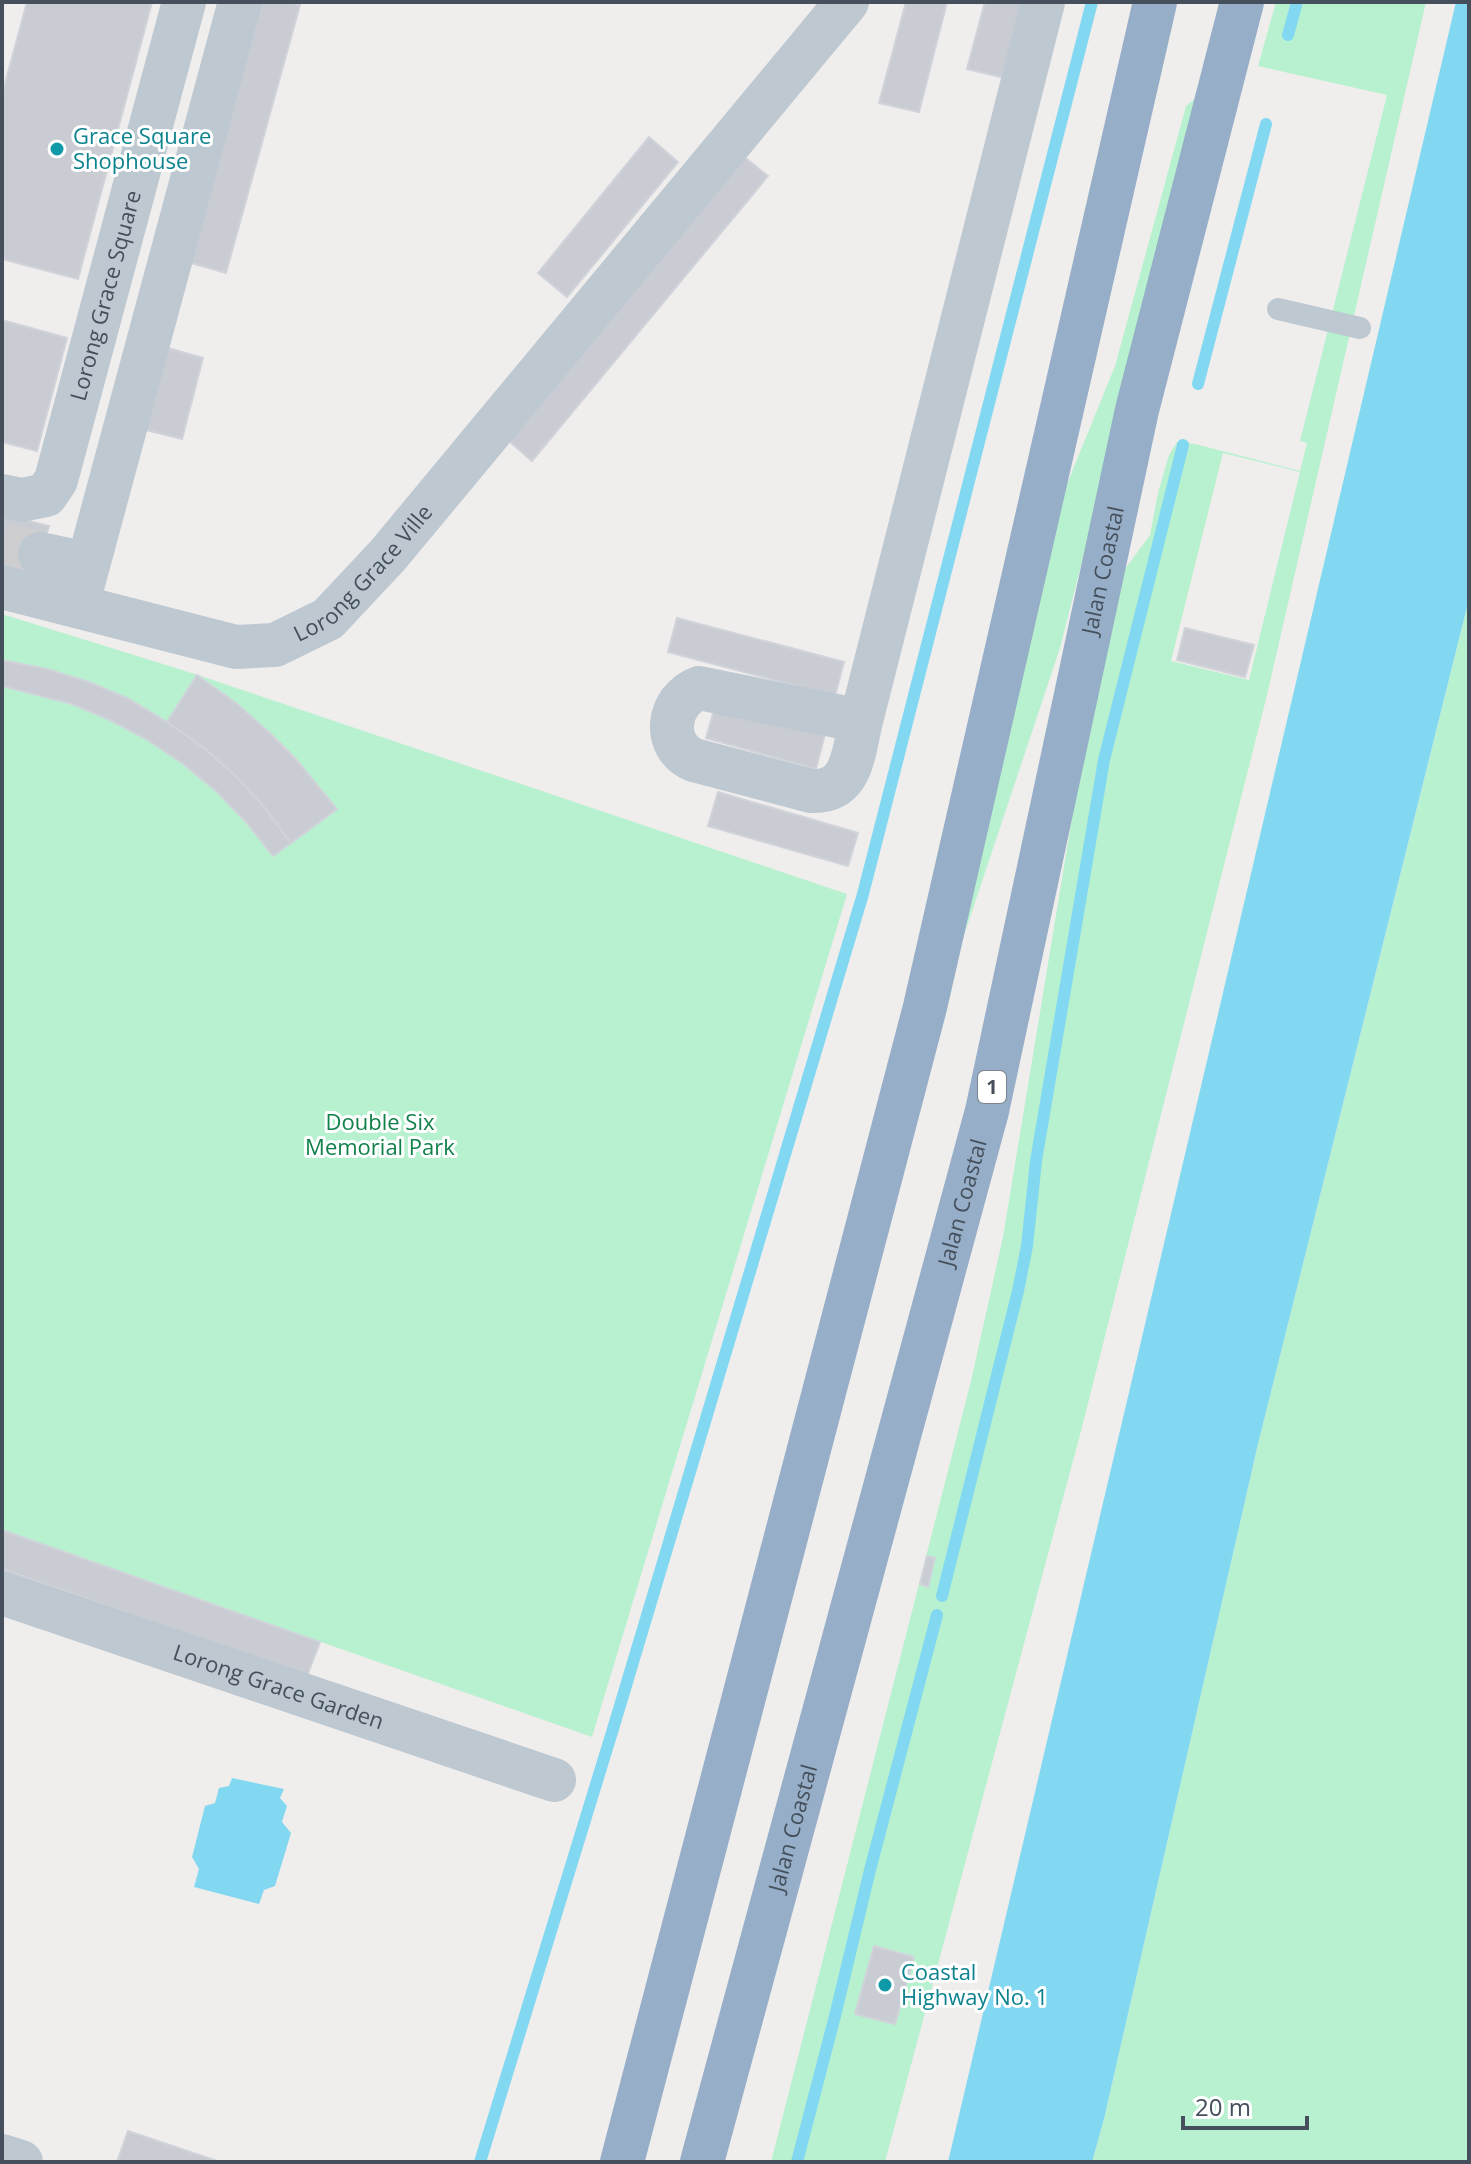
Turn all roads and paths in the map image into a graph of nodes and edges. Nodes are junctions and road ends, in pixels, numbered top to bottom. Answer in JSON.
{"nodes":[{"id":1,"x":184,"y":2,"type":"edge"},
{"id":2,"x":240,"y":2,"type":"edge"},
{"id":3,"x":847,"y":2,"type":"edge"},
{"id":4,"x":1043,"y":2,"type":"edge"},
{"id":5,"x":1155,"y":2,"type":"edge"},
{"id":6,"x":1242,"y":2,"type":"edge"},
{"id":7,"x":1278,"y":309,"type":"dead end"},
{"id":8,"x":1360,"y":328,"type":"dead end"},
{"id":9,"x":2,"y":496,"type":"edge"},
{"id":10,"x":40,"y":554,"type":"tunnel mouth"},
{"id":11,"x":88,"y":564,"type":"junction"},
{"id":12,"x":2,"y":587,"type":"edge"},
{"id":13,"x":77,"y":606,"type":"junction"},
{"id":14,"x":861,"y":721,"type":"dead end"},
{"id":15,"x":2,"y":1593,"type":"edge"},
{"id":16,"x":554,"y":1780,"type":"dead end"},
{"id":17,"x":2,"y":2156,"type":"edge"},
{"id":18,"x":21,"y":2162,"type":"edge"},
{"id":19,"x":622,"y":2162,"type":"edge"},
{"id":20,"x":702,"y":2162,"type":"edge"}],
"edges":[{"from":1,"to":9,"type":"street","name":"Lorong Grace Square"},
{"from":2,"to":11,"type":"street"},
{"from":3,"to":13,"type":"street","name":"Lorong Grace Ville"},
{"from":4,"to":14,"type":"street"},
{"from":5,"to":19,"type":"highway"},
{"from":6,"to":20,"type":"highway","name":"Jalan Coastal","number":"1"},
{"from":7,"to":8,"type":"lane"},
{"from":10,"to":11,"type":"street"},
{"from":11,"to":13,"type":"street"},
{"from":12,"to":13,"type":"street","name":"Lorong Grace Ville"},
{"from":15,"to":16,"type":"street","name":"Lorong Grace Garden"},
{"from":17,"to":18,"type":"street"}]}
